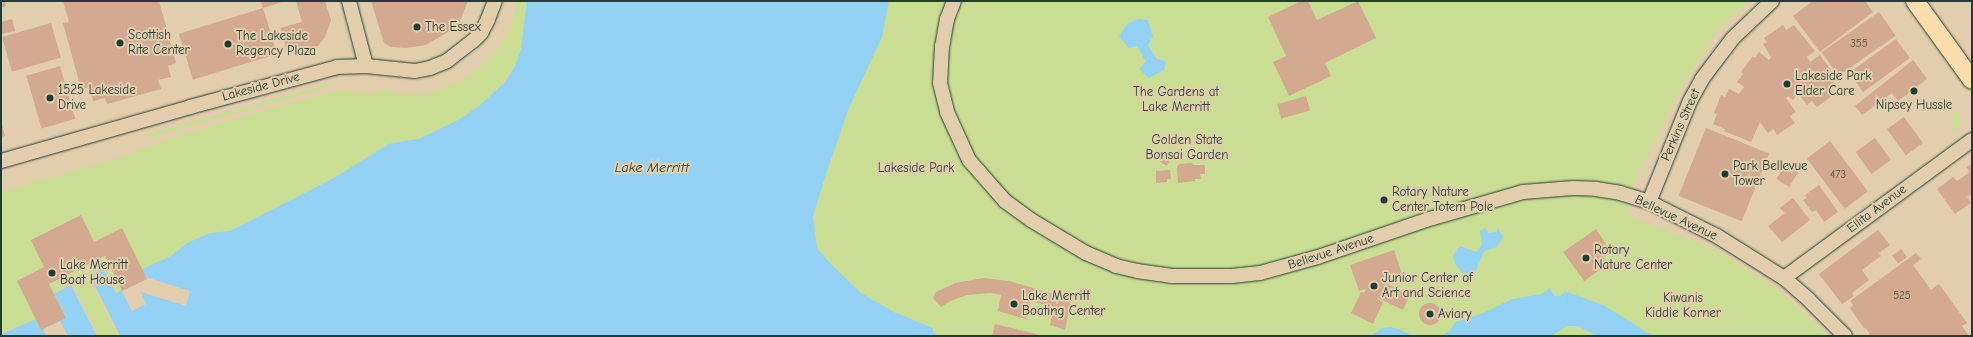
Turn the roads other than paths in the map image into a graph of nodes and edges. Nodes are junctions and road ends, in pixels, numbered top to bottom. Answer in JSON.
{"nodes":[{"id":1,"x":349,"y":1,"type":"edge"},
{"id":2,"x":495,"y":1,"type":"edge"},
{"id":3,"x":954,"y":1,"type":"edge"},
{"id":4,"x":1772,"y":1,"type":"edge"},
{"id":5,"x":1915,"y":1,"type":"edge"},
{"id":6,"x":366,"y":66,"type":"junction"},
{"id":7,"x":1972,"y":80,"type":"edge"},
{"id":8,"x":1972,"y":140,"type":"edge"},
{"id":9,"x":1,"y":161,"type":"edge"},
{"id":10,"x":1648,"y":202,"type":"junction"},
{"id":11,"x":1784,"y":278,"type":"junction"},
{"id":12,"x":1845,"y":336,"type":"edge"}],
"edges":[{"from":1,"to":6,"type":"street"},
{"from":2,"to":6,"type":"street","name":"Lakeside Drive"},
{"from":3,"to":10,"type":"street","name":"Bellevue Avenue"},
{"from":4,"to":10,"type":"street","name":"Perkins Street"},
{"from":5,"to":7,"type":"main road"},
{"from":6,"to":9,"type":"street","name":"Lakeside Drive"},
{"from":8,"to":11,"type":"street","name":"Ellita Avenue"},
{"from":10,"to":11,"type":"street","name":"Bellevue Avenue"},
{"from":11,"to":12,"type":"street","name":"Bellevue Avenue"}]}
